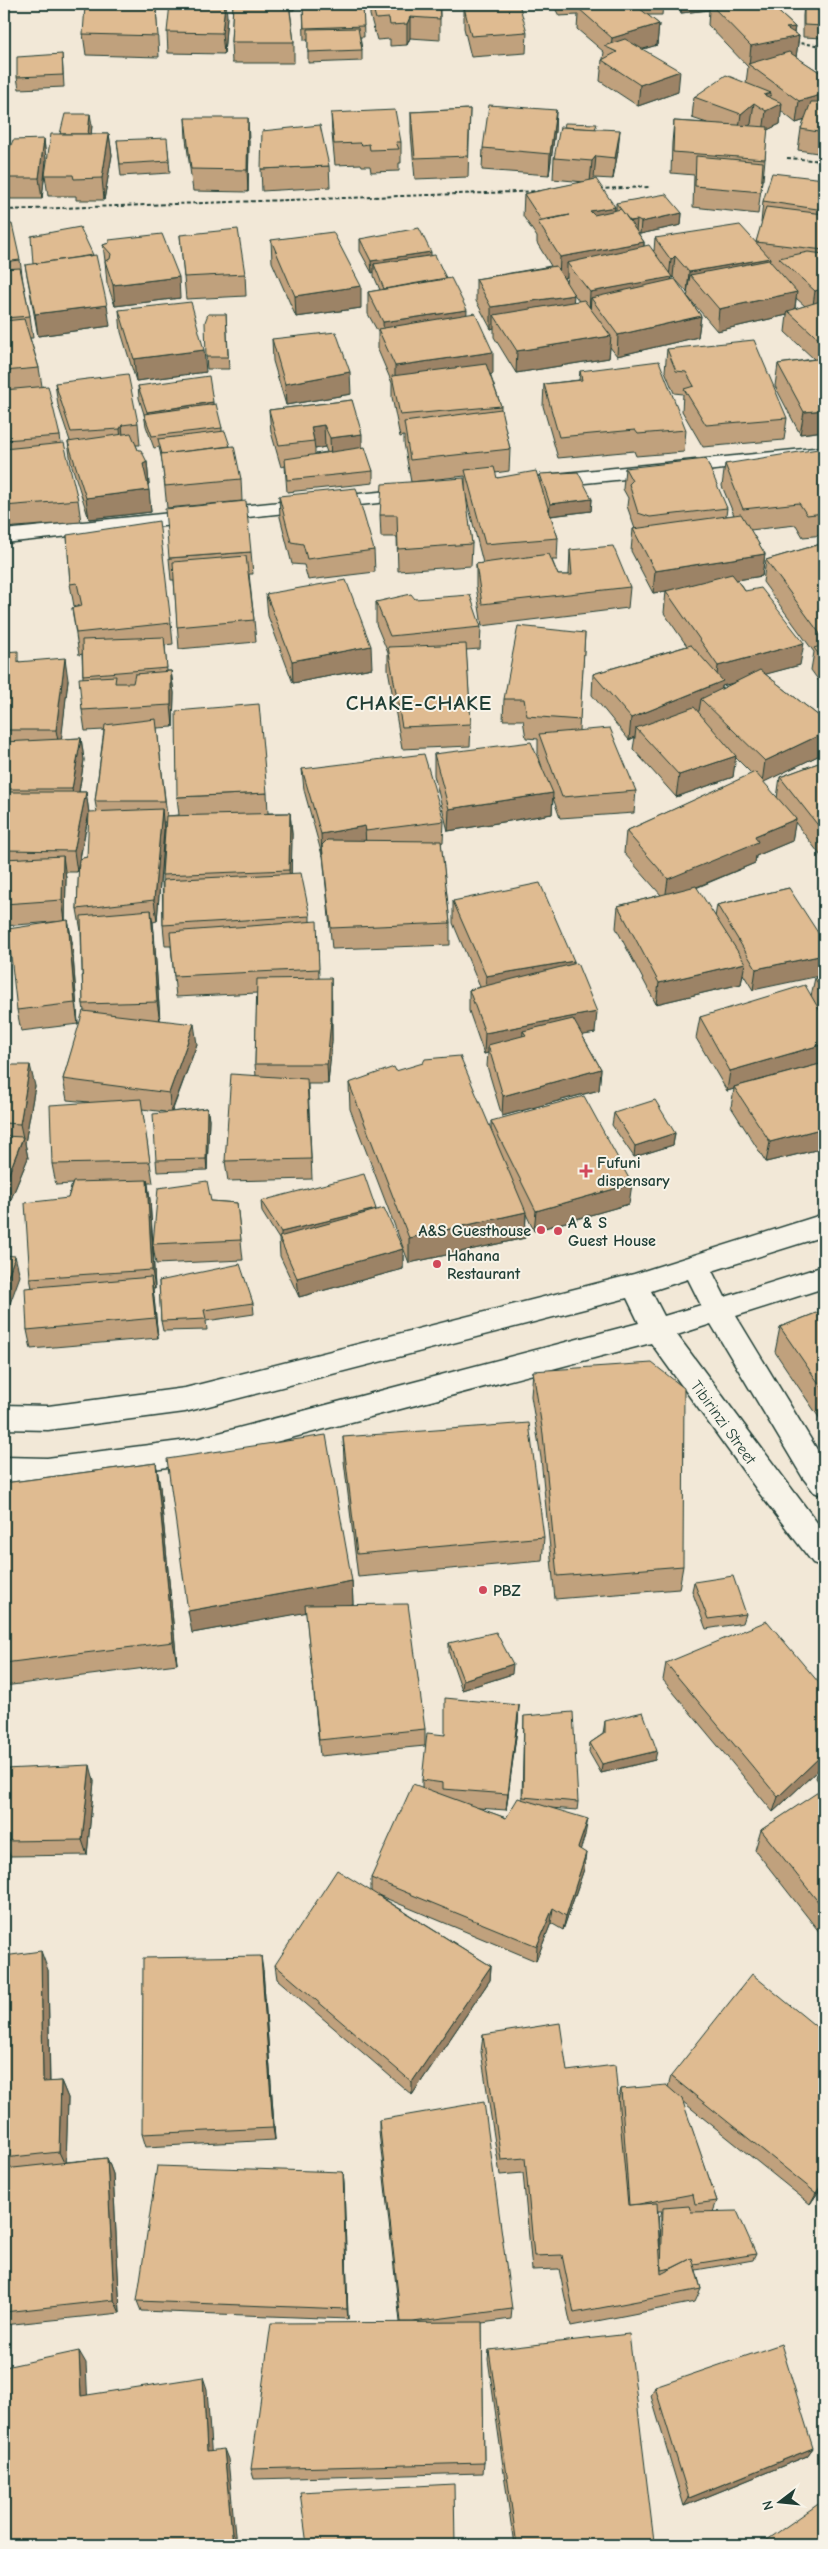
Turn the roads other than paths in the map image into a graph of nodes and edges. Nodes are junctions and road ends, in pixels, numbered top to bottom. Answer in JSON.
{"nodes":[{"id":1,"x":824,"y":453,"type":"edge"},
{"id":2,"x":528,"y":483,"type":"edge"},
{"id":3,"x":439,"y":492,"type":"edge"},
{"id":4,"x":4,"y":536,"type":"edge"},
{"id":5,"x":824,"y":1225,"type":"edge"},
{"id":6,"x":695,"y":1265,"type":"junction"},
{"id":7,"x":824,"y":1277,"type":"edge"},
{"id":8,"x":634,"y":1285,"type":"junction"},
{"id":9,"x":718,"y":1311,"type":"junction"},
{"id":10,"x":657,"y":1330,"type":"junction"},
{"id":11,"x":4,"y":1417,"type":"edge"},
{"id":12,"x":4,"y":1470,"type":"edge"},
{"id":13,"x":824,"y":1483,"type":"edge"},
{"id":14,"x":824,"y":1554,"type":"edge"}],
"edges":[{"from":1,"to":2,"type":"main road"},
{"from":3,"to":4,"type":"main road"},
{"from":5,"to":6,"type":"main road"},
{"from":6,"to":8,"type":"main road"},
{"from":6,"to":9,"type":"main road"},
{"from":7,"to":9,"type":"main road"},
{"from":8,"to":10,"type":"main road","name":"Tibirinzi Street"},
{"from":8,"to":11,"type":"main road"},
{"from":9,"to":10,"type":"main road"},
{"from":9,"to":13,"type":"main road"},
{"from":10,"to":12,"type":"main road"},
{"from":10,"to":14,"type":"main road","name":"Tibirinzi Street"}]}
